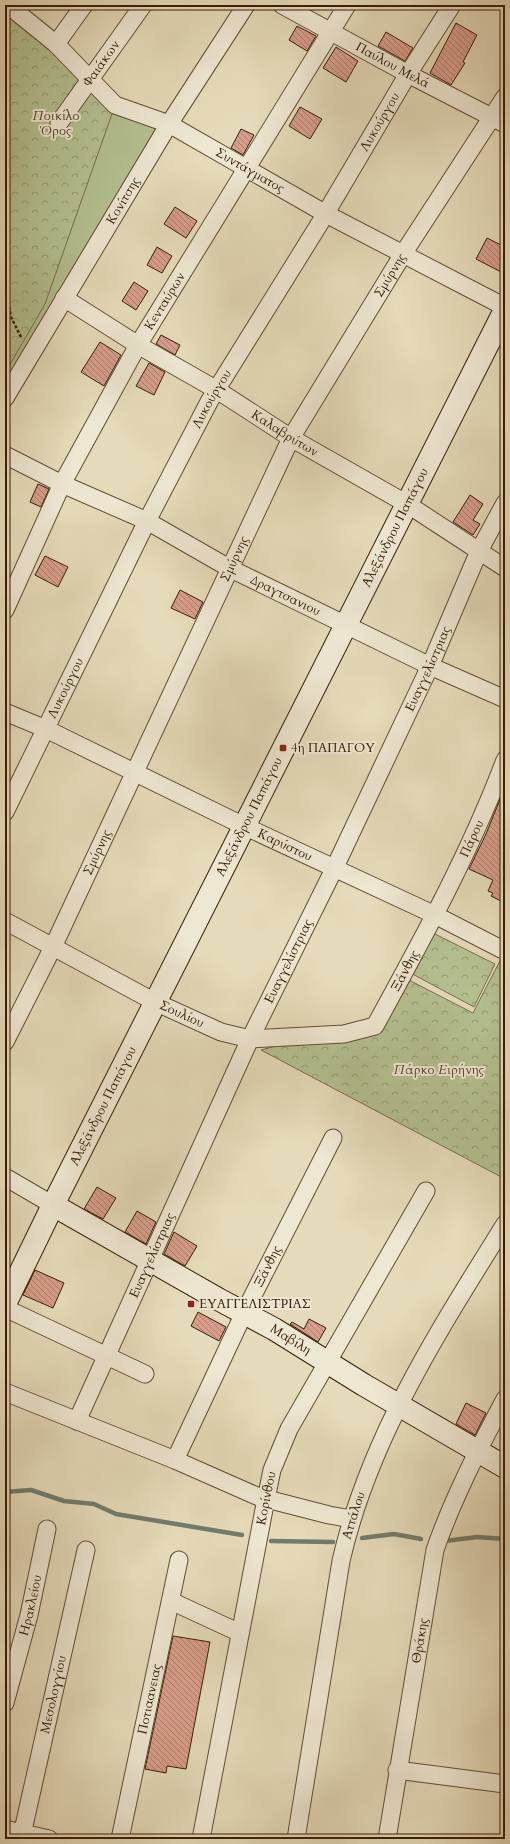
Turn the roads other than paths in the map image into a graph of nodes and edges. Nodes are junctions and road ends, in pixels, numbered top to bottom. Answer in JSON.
{"nodes":[{"id":1,"x":84,"y":5,"type":"edge"},
{"id":2,"x":143,"y":5,"type":"edge"},
{"id":3,"x":246,"y":5,"type":"edge"},
{"id":4,"x":282,"y":5,"type":"edge"},
{"id":5,"x":347,"y":5,"type":"edge"},
{"id":6,"x":452,"y":5,"type":"edge"},
{"id":7,"x":16,"y":7,"type":"edge"},
{"id":8,"x":330,"y":31,"type":"junction"},
{"id":9,"x":56,"y":44,"type":"junction"},
{"id":10,"x":408,"y":74,"type":"junction"},
{"id":11,"x":90,"y":79,"type":"junction"},
{"id":12,"x":505,"y":97,"type":"edge"},
{"id":13,"x":499,"y":121,"type":"edge"},
{"id":14,"x":60,"y":123,"type":"dead end"},
{"id":15,"x":169,"y":124,"type":"junction"},
{"id":16,"x":246,"y":167,"type":"junction"},
{"id":17,"x":326,"y":214,"type":"junction"},
{"id":18,"x":403,"y":254,"type":"junction"},
{"id":19,"x":64,"y":298,"type":"junction"},
{"id":20,"x":505,"y":308,"type":"edge"},
{"id":21,"x":138,"y":345,"type":"junction"},
{"id":22,"x":217,"y":390,"type":"junction"},
{"id":23,"x":5,"y":398,"type":"edge"},
{"id":24,"x":291,"y":438,"type":"junction"},
{"id":25,"x":5,"y":455,"type":"edge"},
{"id":26,"x":62,"y":484,"type":"junction"},
{"id":27,"x":505,"y":503,"type":"edge"},
{"id":28,"x":407,"y":504,"type":"junction"},
{"id":29,"x":148,"y":521,"type":"junction"},
{"id":30,"x":479,"y":551,"type":"junction"},
{"id":31,"x":229,"y":568,"type":"junction"},
{"id":32,"x":505,"y":568,"type":"edge"},
{"id":33,"x":5,"y":610,"type":"edge"},
{"id":34,"x":346,"y":624,"type":"junction"},
{"id":35,"x":430,"y":666,"type":"junction"},
{"id":36,"x":505,"y":699,"type":"edge"},
{"id":37,"x":5,"y":712,"type":"edge"},
{"id":38,"x":46,"y":729,"type":"junction"},
{"id":39,"x":505,"y":760,"type":"edge"},
{"id":40,"x":134,"y":773,"type":"junction"},
{"id":41,"x":500,"y":788,"type":"edge"},
{"id":42,"x":5,"y":812,"type":"edge"},
{"id":43,"x":244,"y":826,"type":"junction"},
{"id":44,"x":335,"y":867,"type":"junction"},
{"id":45,"x":435,"y":915,"type":"junction"},
{"id":46,"x":5,"y":921,"type":"edge"},
{"id":47,"x":503,"y":945,"type":"edge"},
{"id":48,"x":53,"y":947,"type":"junction"},
{"id":49,"x":155,"y":1002,"type":"junction"},
{"id":50,"x":376,"y":1026,"type":"joint"},
{"id":51,"x":250,"y":1038,"type":"junction"},
{"id":52,"x":5,"y":1042,"type":"edge"},
{"id":53,"x":333,"y":1138,"type":"dead end"},
{"id":54,"x":5,"y":1177,"type":"edge"},
{"id":55,"x":426,"y":1191,"type":"dead end"},
{"id":56,"x":53,"y":1205,"type":"junction"},
{"id":57,"x":505,"y":1224,"type":"edge"},
{"id":58,"x":149,"y":1260,"type":"junction"},
{"id":59,"x":5,"y":1304,"type":"edge"},
{"id":60,"x":5,"y":1308,"type":"edge"},
{"id":61,"x":244,"y":1313,"type":"junction"},
{"id":62,"x":106,"y":1356,"type":"junction"},
{"id":63,"x":327,"y":1363,"type":"junction"},
{"id":64,"x":145,"y":1374,"type":"dead end"},
{"id":65,"x":5,"y":1392,"type":"edge"},
{"id":66,"x":505,"y":1400,"type":"edge"},
{"id":67,"x":399,"y":1405,"type":"junction"},
{"id":68,"x":77,"y":1421,"type":"junction"},
{"id":69,"x":478,"y":1449,"type":"junction"},
{"id":70,"x":175,"y":1460,"type":"junction"},
{"id":71,"x":505,"y":1466,"type":"edge"},
{"id":72,"x":266,"y":1499,"type":"junction"},
{"id":73,"x":352,"y":1519,"type":"junction"},
{"id":74,"x":47,"y":1529,"type":"dead end"},
{"id":75,"x":86,"y":1550,"type":"dead end"},
{"id":76,"x":179,"y":1560,"type":"dead end"},
{"id":77,"x":171,"y":1601,"type":"junction"},
{"id":78,"x":240,"y":1633,"type":"junction"},
{"id":79,"x":5,"y":1703,"type":"edge"},
{"id":80,"x":397,"y":1770,"type":"junction"},
{"id":81,"x":505,"y":1784,"type":"edge"},
{"id":82,"x":5,"y":1829,"type":"edge"},
{"id":83,"x":22,"y":1836,"type":"edge"},
{"id":84,"x":49,"y":1839,"type":"edge"},
{"id":85,"x":120,"y":1839,"type":"edge"},
{"id":86,"x":201,"y":1839,"type":"edge"},
{"id":87,"x":296,"y":1839,"type":"edge"},
{"id":88,"x":387,"y":1839,"type":"edge"}],
"edges":[{"from":1,"to":9,"type":"street"},
{"from":2,"to":11,"type":"street","name":"Φαιάκων"},
{"from":3,"to":15,"type":"street","name":"Κονίτσης"},
{"from":4,"to":8,"type":"street","name":"Παύλου Μελά"},
{"from":5,"to":8,"type":"street","name":"Κενταύρων"},
{"from":6,"to":10,"type":"street","name":"Λυκούργου"},
{"from":7,"to":9,"type":"street","name":"Συντάγματος"},
{"from":8,"to":10,"type":"street","name":"Παύλου Μελά"},
{"from":8,"to":16,"type":"street","name":"Κενταύρων"},
{"from":9,"to":11,"type":"street","name":"Συντάγματος"},
{"from":10,"to":13,"type":"street","name":"Παύλου Μελά"},
{"from":10,"to":17,"type":"street","name":"Λυκούργου"},
{"from":11,"to":14,"type":"street","name":"Φαιάκων"},
{"from":11,"to":15,"type":"street","name":"Συντάγματος"},
{"from":12,"to":13,"type":"street","name":"Σμύρνης"},
{"from":13,"to":18,"type":"street","name":"Σμύρνης"},
{"from":15,"to":16,"type":"street","name":"Συντάγματος"},
{"from":15,"to":19,"type":"street","name":"Κονίτσης"},
{"from":16,"to":17,"type":"street","name":"Συντάγματος"},
{"from":16,"to":21,"type":"street","name":"Κενταύρων"},
{"from":17,"to":18,"type":"street","name":"Συντάγματος"},
{"from":17,"to":22,"type":"street","name":"Λυκούργου"},
{"from":18,"to":20,"type":"street","name":"Συντάγματος"},
{"from":18,"to":24,"type":"street","name":"Σμύρνης"},
{"from":19,"to":21,"type":"street","name":"Καλαβρύτων"},
{"from":19,"to":23,"type":"street","name":"Κονίτσης"},
{"from":20,"to":28,"type":"street","name":"Αλεξάνδρου Παπάγου"},
{"from":21,"to":22,"type":"street","name":"Καλαβρύτων"},
{"from":21,"to":26,"type":"street","name":"Κενταύρων"},
{"from":22,"to":24,"type":"street","name":"Καλαβρύτων"},
{"from":22,"to":29,"type":"street","name":"Λυκούργου"},
{"from":24,"to":28,"type":"street","name":"Καλαβρύτων"},
{"from":24,"to":31,"type":"street","name":"Σμύρνης"},
{"from":25,"to":26,"type":"street","name":"Δραγτσανιου"},
{"from":26,"to":29,"type":"street","name":"Δραγτσανιου"},
{"from":26,"to":33,"type":"street","name":"Κενταύρων"},
{"from":27,"to":30,"type":"street","name":"Ευαγγελίστριας"},
{"from":28,"to":30,"type":"street","name":"Καλαβρύτων"},
{"from":28,"to":34,"type":"street","name":"Αλεξάνδρου Παπάγου"},
{"from":29,"to":31,"type":"street","name":"Δραγτσανιου"},
{"from":29,"to":38,"type":"street","name":"Λυκούργου"},
{"from":30,"to":32,"type":"street","name":"Καλαβρύτων"},
{"from":30,"to":35,"type":"street","name":"Ευαγγελίστριας"},
{"from":31,"to":34,"type":"street","name":"Δραγτσανιου"},
{"from":31,"to":40,"type":"street","name":"Σμύρνης"},
{"from":34,"to":35,"type":"street","name":"Δραγτσανιου"},
{"from":34,"to":43,"type":"street","name":"Αλεξάνδρου Παπάγου"},
{"from":35,"to":36,"type":"street","name":"Δραγτσανιου"},
{"from":35,"to":44,"type":"street","name":"Ευαγγελίστριας"},
{"from":37,"to":38,"type":"street","name":"Καρύστου"},
{"from":38,"to":40,"type":"street","name":"Καρύστου"},
{"from":38,"to":42,"type":"street","name":"Λυκούργου"},
{"from":39,"to":41,"type":"street","name":"Πάρου"},
{"from":40,"to":43,"type":"street","name":"Καρύστου"},
{"from":40,"to":48,"type":"street","name":"Σμύρνης"},
{"from":41,"to":45,"type":"street","name":"Πάρου"},
{"from":43,"to":44,"type":"street","name":"Καρύστου"},
{"from":43,"to":49,"type":"street","name":"Αλεξάνδρου Παπάγου"},
{"from":44,"to":45,"type":"street","name":"Καρύστου"},
{"from":44,"to":51,"type":"street","name":"Ευαγγελίστριας"},
{"from":45,"to":47,"type":"street","name":"Καρύστου"},
{"from":45,"to":50,"type":"street","name":"Ξάνθης"},
{"from":46,"to":48,"type":"street","name":"Σουλίου"},
{"from":48,"to":49,"type":"street","name":"Σουλίου"},
{"from":48,"to":52,"type":"street","name":"Σμύρνης"},
{"from":49,"to":51,"type":"street","name":"Σουλίου"},
{"from":49,"to":56,"type":"street","name":"Αλεξάνδρου Παπάγου"},
{"from":50,"to":51,"type":"street","name":"Σουλίου"},
{"from":51,"to":58,"type":"street","name":"Ευαγγελίστριας"},
{"from":53,"to":61,"type":"street","name":"Ξάνθης"},
{"from":54,"to":56,"type":"street"},
{"from":55,"to":63,"type":"street","name":"Κορίνθου"},
{"from":56,"to":58,"type":"street","name":"Μαβίλη"},
{"from":56,"to":59,"type":"street","name":"Αλεξάνδρου Παπάγου"},
{"from":57,"to":67,"type":"street","name":"Αττάλου"},
{"from":58,"to":61,"type":"street","name":"Μαβίλη"},
{"from":58,"to":62,"type":"street","name":"Ευαγγελίστριας"},
{"from":60,"to":62,"type":"street"},
{"from":61,"to":63,"type":"street","name":"Μαβίλη"},
{"from":61,"to":70,"type":"street","name":"Ξάνθης"},
{"from":62,"to":64,"type":"street"},
{"from":62,"to":68,"type":"street","name":"Ευαγγελίστριας"},
{"from":63,"to":67,"type":"street","name":"Μαβίλη"},
{"from":63,"to":72,"type":"street","name":"Κορίνθου"},
{"from":65,"to":68,"type":"street"},
{"from":66,"to":69,"type":"street","name":"Θράκης"},
{"from":67,"to":69,"type":"street","name":"Μαβίλη"},
{"from":67,"to":73,"type":"street","name":"Αττάλου"},
{"from":68,"to":70,"type":"street"},
{"from":69,"to":71,"type":"street","name":"Μαβίλη"},
{"from":69,"to":80,"type":"street","name":"Θράκης"},
{"from":70,"to":72,"type":"street"},
{"from":72,"to":73,"type":"street"},
{"from":72,"to":78,"type":"street","name":"Κορίνθου"},
{"from":73,"to":87,"type":"street","name":"Αττάλου"},
{"from":74,"to":79,"type":"street","name":"Ηρακλείου"},
{"from":75,"to":83,"type":"street","name":"Μεσολογγίου"},
{"from":76,"to":77,"type":"street","name":"Ποτιαανειας"},
{"from":77,"to":78,"type":"street"},
{"from":77,"to":85,"type":"street","name":"Ποτιαανειας"},
{"from":78,"to":86,"type":"street","name":"Κορίνθου"},
{"from":80,"to":81,"type":"street"},
{"from":80,"to":88,"type":"street","name":"Θράκης"},
{"from":82,"to":83,"type":"street"},
{"from":83,"to":84,"type":"street"}]}
